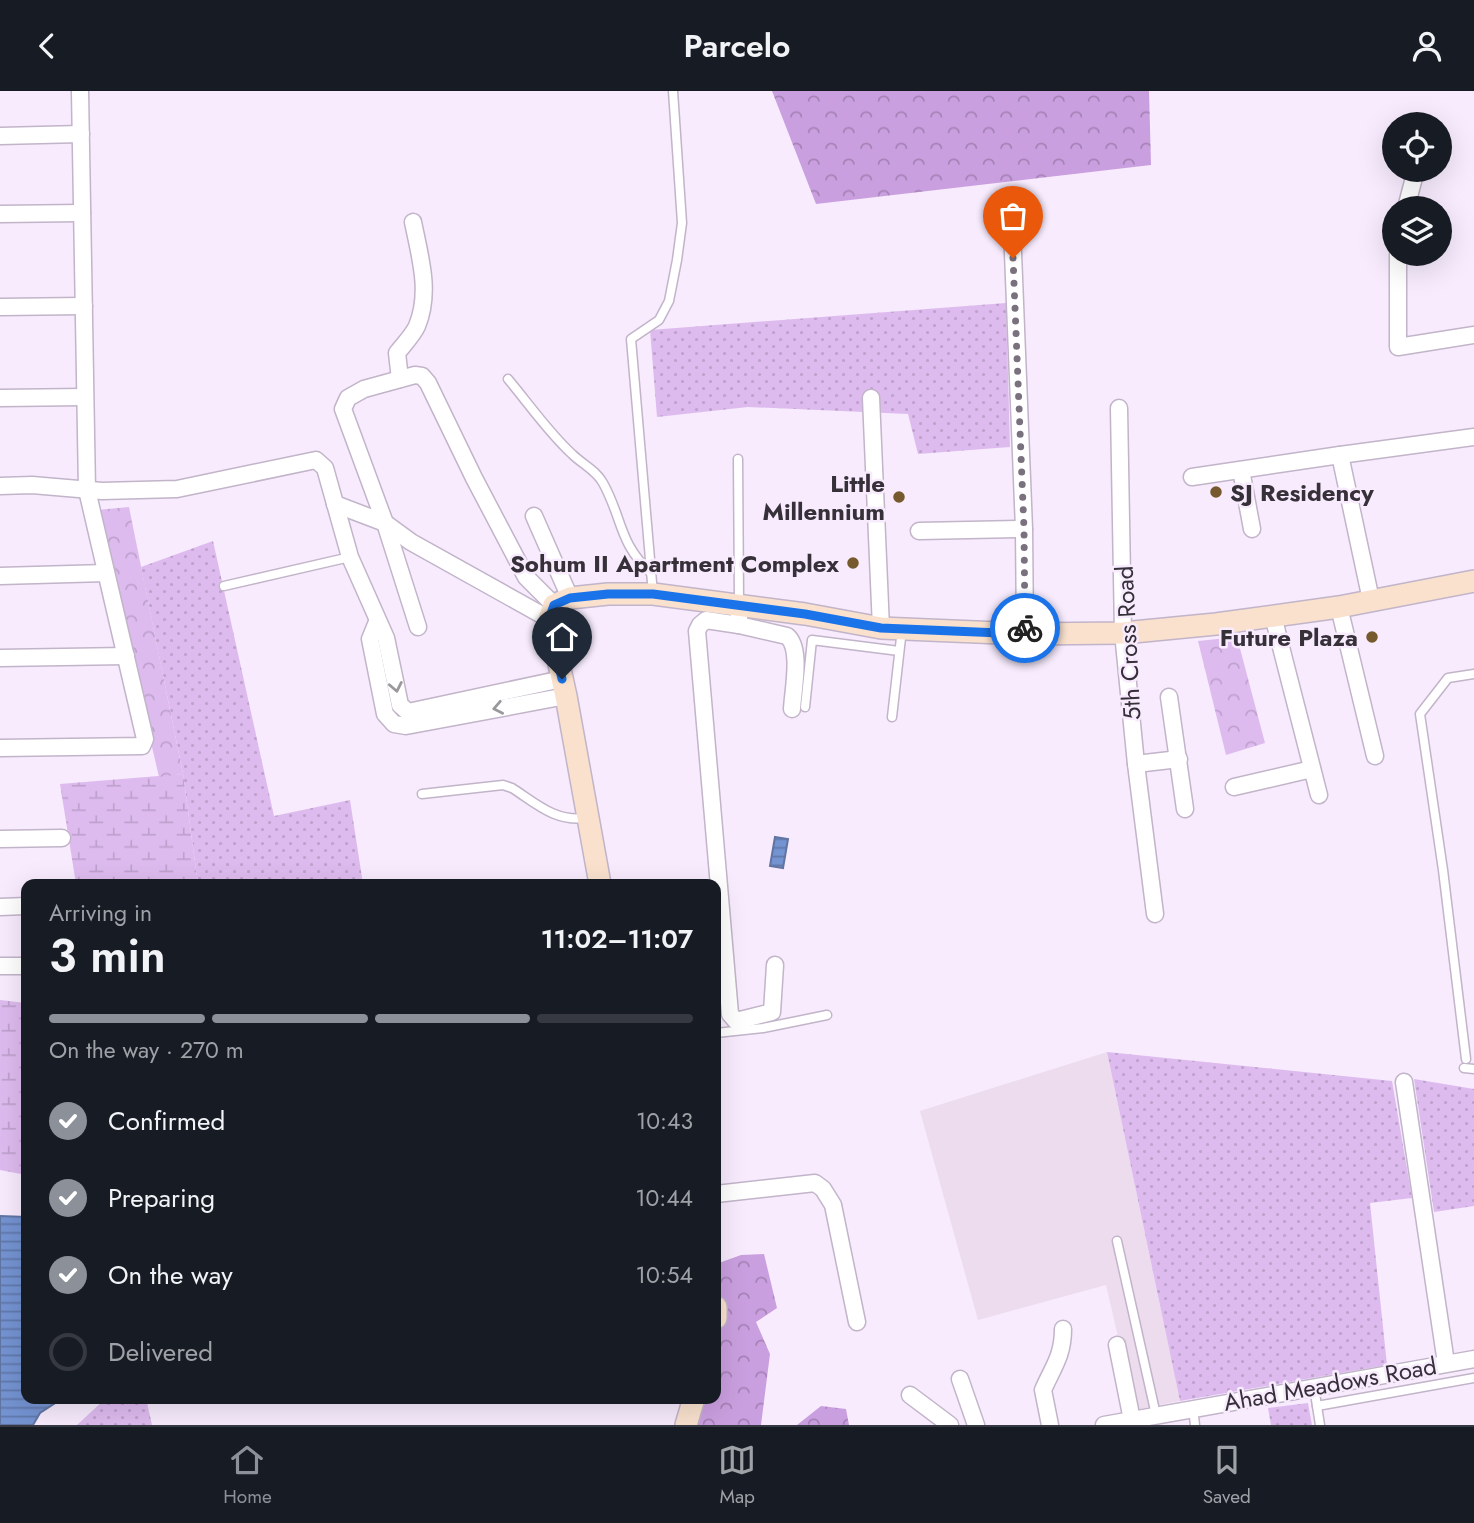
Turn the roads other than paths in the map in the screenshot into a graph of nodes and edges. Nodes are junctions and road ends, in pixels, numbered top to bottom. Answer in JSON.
{"nodes":[{"id":1,"x":80,"y":91,"type":"edge"},
{"id":2,"x":673,"y":91,"type":"edge"},
{"id":3,"x":80,"y":134,"type":"junction"},
{"id":4,"x":0,"y":136,"type":"edge"},
{"id":5,"x":1011,"y":203,"type":"dead end"},
{"id":6,"x":82,"y":213,"type":"junction"},
{"id":7,"x":0,"y":215,"type":"edge"},
{"id":8,"x":413,"y":222,"type":"dead end"},
{"id":9,"x":1398,"y":266,"type":"edge"},
{"id":10,"x":84,"y":306,"type":"junction"},
{"id":11,"x":0,"y":307,"type":"edge"},
{"id":12,"x":1474,"y":335,"type":"edge"},
{"id":13,"x":400,"y":379,"type":"junction"},
{"id":14,"x":508,"y":379,"type":"dead end"},
{"id":15,"x":85,"y":397,"type":"junction"},
{"id":16,"x":0,"y":398,"type":"edge"},
{"id":17,"x":871,"y":398,"type":"dead end"},
{"id":18,"x":1119,"y":408,"type":"dead end"},
{"id":19,"x":1474,"y":437,"type":"edge"},
{"id":20,"x":1340,"y":456,"type":"junction"},
{"id":21,"x":738,"y":459,"type":"dead end"},
{"id":22,"x":1241,"y":470,"type":"junction"},
{"id":23,"x":1192,"y":477,"type":"dead end"},
{"id":24,"x":0,"y":486,"type":"edge"},
{"id":25,"x":87,"y":490,"type":"junction"},
{"id":26,"x":335,"y":504,"type":"junction"},
{"id":27,"x":534,"y":516,"type":"dead end"},
{"id":28,"x":385,"y":523,"type":"junction"},
{"id":29,"x":1024,"y":529,"type":"junction"},
{"id":30,"x":1252,"y":529,"type":"dead end"},
{"id":31,"x":919,"y":531,"type":"dead end"},
{"id":32,"x":350,"y":557,"type":"junction"},
{"id":33,"x":106,"y":573,"type":"junction"},
{"id":34,"x":0,"y":576,"type":"edge"},
{"id":35,"x":1474,"y":580,"type":"edge"},
{"id":36,"x":652,"y":584,"type":"junction"},
{"id":37,"x":224,"y":586,"type":"dead end"},
{"id":38,"x":1371,"y":600,"type":"junction"},
{"id":39,"x":558,"y":607,"type":"junction"},
{"id":40,"x":1339,"y":607,"type":"junction"},
{"id":41,"x":739,"y":615,"type":"junction"},
{"id":42,"x":1273,"y":616,"type":"junction"},
{"id":43,"x":418,"y":627,"type":"dead end"},
{"id":44,"x":891,"y":629,"type":"junction"},
{"id":45,"x":1123,"y":633,"type":"junction"},
{"id":46,"x":1025,"y":634,"type":"junction"},
{"id":47,"x":900,"y":651,"type":"junction"},
{"id":48,"x":126,"y":656,"type":"junction"},
{"id":49,"x":0,"y":658,"type":"edge"},
{"id":50,"x":1474,"y":674,"type":"edge"},
{"id":51,"x":564,"y":687,"type":"junction"},
{"id":52,"x":1169,"y":697,"type":"dead end"},
{"id":53,"x":798,"y":708,"type":"joint"},
{"id":54,"x":892,"y":717,"type":"dead end"},
{"id":55,"x":0,"y":748,"type":"edge"},
{"id":56,"x":1375,"y":756,"type":"dead end"},
{"id":57,"x":1179,"y":759,"type":"junction"},
{"id":58,"x":1136,"y":764,"type":"junction"},
{"id":59,"x":1312,"y":769,"type":"junction"},
{"id":60,"x":1234,"y":787,"type":"dead end"},
{"id":61,"x":422,"y":795,"type":"dead end"},
{"id":62,"x":1319,"y":795,"type":"dead end"},
{"id":63,"x":1185,"y":809,"type":"dead end"},
{"id":64,"x":586,"y":818,"type":"junction"},
{"id":65,"x":62,"y":838,"type":"dead end"},
{"id":66,"x":0,"y":839,"type":"edge"},
{"id":67,"x":599,"y":879,"type":"edge"},
{"id":68,"x":718,"y":879,"type":"edge"},
{"id":69,"x":21,"y":906,"type":"edge"},
{"id":70,"x":0,"y":907,"type":"edge"},
{"id":71,"x":721,"y":910,"type":"edge"},
{"id":72,"x":1156,"y":914,"type":"dead end"},
{"id":73,"x":0,"y":965,"type":"edge"},
{"id":74,"x":21,"y":965,"type":"edge"},
{"id":75,"x":775,"y":965,"type":"dead end"},
{"id":76,"x":827,"y":1015,"type":"dead end"},
{"id":77,"x":721,"y":1032,"type":"edge"},
{"id":78,"x":1474,"y":1069,"type":"edge"},
{"id":79,"x":1404,"y":1082,"type":"dead end"},
{"id":80,"x":721,"y":1193,"type":"edge"},
{"id":81,"x":1117,"y":1241,"type":"dead end"},
{"id":82,"x":857,"y":1322,"type":"dead end"},
{"id":83,"x":1063,"y":1329,"type":"dead end"},
{"id":84,"x":1117,"y":1345,"type":"dead end"},
{"id":85,"x":1474,"y":1359,"type":"edge"},
{"id":86,"x":1446,"y":1363,"type":"junction"},
{"id":87,"x":1474,"y":1378,"type":"edge"},
{"id":88,"x":960,"y":1379,"type":"dead end"},
{"id":89,"x":1314,"y":1387,"type":"junction"},
{"id":90,"x":910,"y":1395,"type":"dead end"},
{"id":91,"x":692,"y":1404,"type":"edge"},
{"id":92,"x":1317,"y":1406,"type":"junction"},
{"id":93,"x":1193,"y":1408,"type":"junction"},
{"id":94,"x":1164,"y":1418,"type":"edge"},
{"id":95,"x":1132,"y":1420,"type":"junction"},
{"id":96,"x":686,"y":1425,"type":"edge"},
{"id":97,"x":950,"y":1425,"type":"edge"},
{"id":98,"x":976,"y":1425,"type":"edge"},
{"id":99,"x":1050,"y":1425,"type":"edge"},
{"id":100,"x":1104,"y":1425,"type":"edge"},
{"id":101,"x":1195,"y":1425,"type":"edge"},
{"id":102,"x":1320,"y":1425,"type":"edge"}],
"edges":[{"from":1,"to":3,"type":"street"},
{"from":2,"to":36,"type":"lane"},
{"from":3,"to":4,"type":"street"},
{"from":3,"to":6,"type":"street"},
{"from":5,"to":29,"type":"street"},
{"from":6,"to":7,"type":"street"},
{"from":6,"to":10,"type":"street"},
{"from":8,"to":13,"type":"street"},
{"from":9,"to":12,"type":"street"},
{"from":10,"to":11,"type":"street"},
{"from":10,"to":15,"type":"street"},
{"from":13,"to":28,"type":"street"},
{"from":13,"to":39,"type":"street"},
{"from":14,"to":36,"type":"lane"},
{"from":15,"to":16,"type":"street"},
{"from":15,"to":25,"type":"street"},
{"from":17,"to":44,"type":"street"},
{"from":18,"to":45,"type":"street","name":"5th Cross Road"},
{"from":19,"to":20,"type":"street"},
{"from":20,"to":22,"type":"street"},
{"from":20,"to":38,"type":"street"},
{"from":21,"to":41,"type":"lane"},
{"from":22,"to":23,"type":"street"},
{"from":22,"to":30,"type":"street"},
{"from":24,"to":25,"type":"street"},
{"from":25,"to":26,"type":"street"},
{"from":25,"to":33,"type":"street"},
{"from":26,"to":28,"type":"street"},
{"from":26,"to":32,"type":"street"},
{"from":27,"to":39,"type":"street"},
{"from":28,"to":39,"type":"street"},
{"from":28,"to":43,"type":"street"},
{"from":29,"to":31,"type":"street"},
{"from":29,"to":46,"type":"street"},
{"from":32,"to":37,"type":"lane"},
{"from":32,"to":51,"type":"street"},
{"from":33,"to":34,"type":"street"},
{"from":33,"to":48,"type":"street"},
{"from":35,"to":38,"type":"street"},
{"from":36,"to":39,"type":"street"},
{"from":36,"to":41,"type":"street"},
{"from":38,"to":40,"type":"street"},
{"from":39,"to":51,"type":"street"},
{"from":40,"to":42,"type":"street"},
{"from":40,"to":56,"type":"street"},
{"from":41,"to":44,"type":"street"},
{"from":41,"to":53,"type":"street"},
{"from":41,"to":68,"type":"street"},
{"from":42,"to":45,"type":"street"},
{"from":42,"to":59,"type":"street"},
{"from":44,"to":46,"type":"street"},
{"from":44,"to":47,"type":"lane"},
{"from":45,"to":46,"type":"street"},
{"from":45,"to":58,"type":"street","name":"5th Cross Road"},
{"from":47,"to":53,"type":"lane"},
{"from":47,"to":54,"type":"lane"},
{"from":48,"to":49,"type":"street"},
{"from":48,"to":55,"type":"street"},
{"from":50,"to":78,"type":"lane"},
{"from":51,"to":64,"type":"street"},
{"from":52,"to":57,"type":"street"},
{"from":57,"to":58,"type":"street"},
{"from":57,"to":63,"type":"street"},
{"from":58,"to":72,"type":"street","name":"5th Cross Road"},
{"from":59,"to":60,"type":"street"},
{"from":59,"to":62,"type":"street"},
{"from":61,"to":64,"type":"lane"},
{"from":64,"to":67,"type":"street"},
{"from":65,"to":66,"type":"street"},
{"from":69,"to":70,"type":"street"},
{"from":71,"to":75,"type":"street"},
{"from":73,"to":74,"type":"street"},
{"from":76,"to":77,"type":"lane"},
{"from":79,"to":86,"type":"street"},
{"from":80,"to":82,"type":"street"},
{"from":81,"to":94,"type":"lane"},
{"from":83,"to":99,"type":"street"},
{"from":84,"to":95,"type":"street"},
{"from":85,"to":86,"type":"street","name":"Ahad Meadows Road"},
{"from":86,"to":89,"type":"street","name":"Ahad Meadows Road"},
{"from":87,"to":92,"type":"lane"},
{"from":88,"to":98,"type":"street"},
{"from":89,"to":92,"type":"lane"},
{"from":89,"to":93,"type":"street","name":"Ahad Meadows Road"},
{"from":90,"to":97,"type":"street"},
{"from":91,"to":96,"type":"street"},
{"from":92,"to":102,"type":"lane"},
{"from":93,"to":94,"type":"street","name":"Ahad Meadows Road"},
{"from":93,"to":101,"type":"lane"},
{"from":94,"to":95,"type":"street","name":"Ahad Meadows Road"},
{"from":95,"to":100,"type":"street","name":"Ahad Meadows Road"}]}
